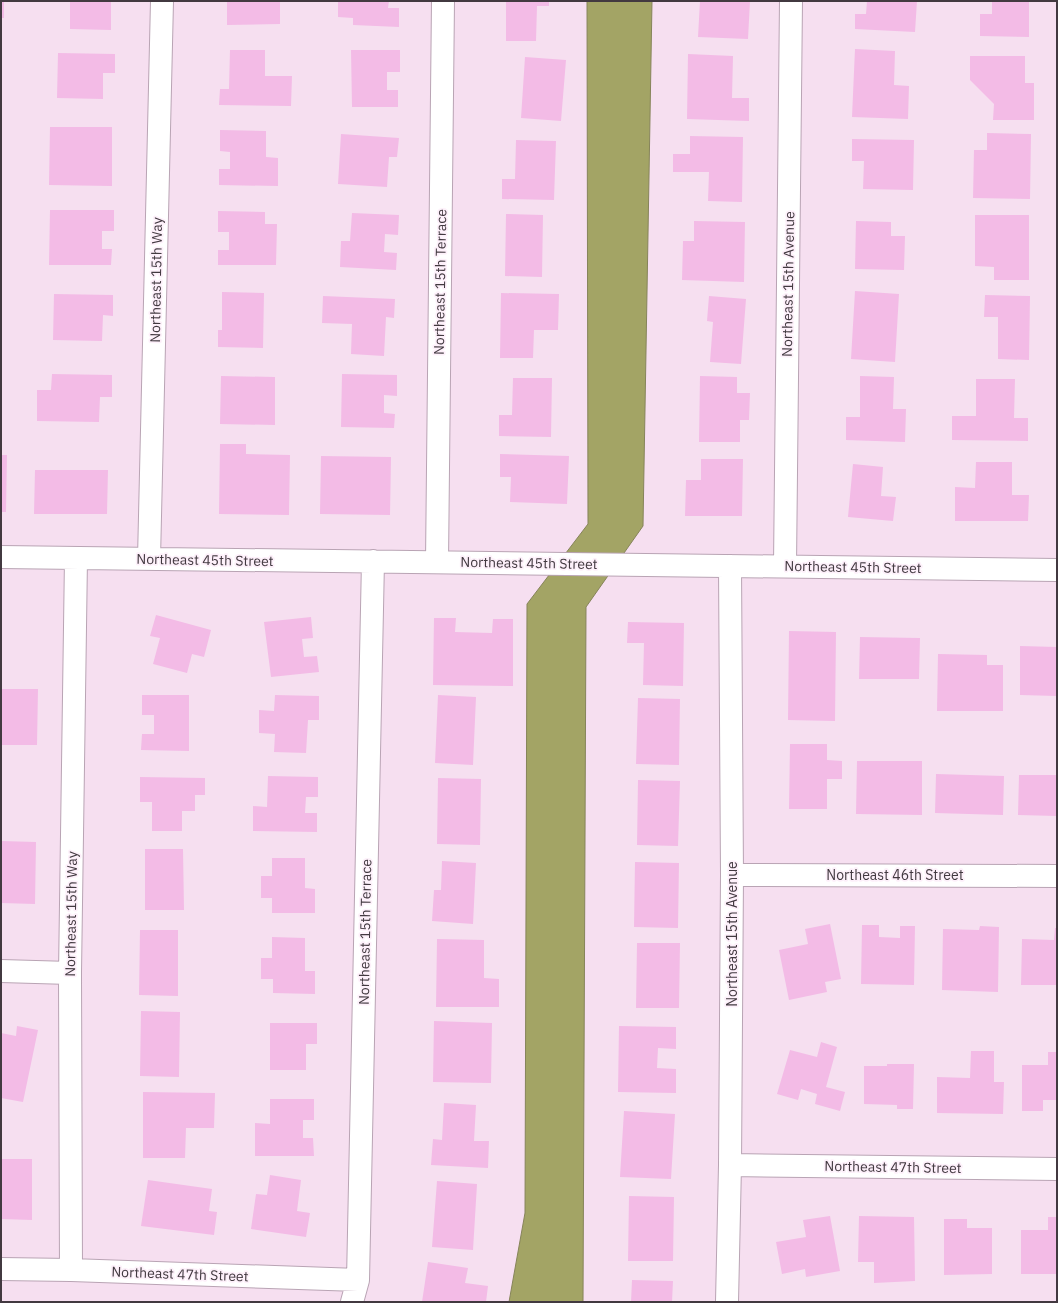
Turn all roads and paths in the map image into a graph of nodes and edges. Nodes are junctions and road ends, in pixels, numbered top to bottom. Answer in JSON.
{"nodes":[{"id":1,"x":162,"y":1,"type":"edge"},
{"id":2,"x":442,"y":1,"type":"edge"},
{"id":3,"x":791,"y":1,"type":"edge"},
{"id":4,"x":1,"y":557,"type":"edge"},
{"id":5,"x":76,"y":558,"type":"junction"},
{"id":6,"x":149,"y":559,"type":"junction"},
{"id":7,"x":373,"y":561,"type":"junction"},
{"id":8,"x":437,"y":562,"type":"junction"},
{"id":9,"x":730,"y":566,"type":"junction"},
{"id":10,"x":785,"y":566,"type":"junction"},
{"id":11,"x":1057,"y":570,"type":"edge"},
{"id":12,"x":732,"y":875,"type":"junction"},
{"id":13,"x":1057,"y":876,"type":"edge"},
{"id":14,"x":1,"y":971,"type":"edge"},
{"id":15,"x":70,"y":973,"type":"junction"},
{"id":16,"x":730,"y":1165,"type":"junction"},
{"id":17,"x":1057,"y":1169,"type":"edge"},
{"id":18,"x":1,"y":1269,"type":"edge"},
{"id":19,"x":71,"y":1270,"type":"junction"},
{"id":20,"x":358,"y":1280,"type":"junction"},
{"id":21,"x":352,"y":1302,"type":"edge"},
{"id":22,"x":727,"y":1302,"type":"edge"}],
"edges":[{"from":1,"to":6,"type":"street","name":"Northeast 15th Way"},
{"from":2,"to":8,"type":"street","name":"Northeast 15th Terrace"},
{"from":3,"to":10,"type":"street","name":"Northeast 15th Avenue"},
{"from":4,"to":5,"type":"street","name":"Northeast 45th Street"},
{"from":5,"to":6,"type":"street","name":"Northeast 45th Street"},
{"from":5,"to":15,"type":"street","name":"Northeast 15th Way"},
{"from":6,"to":7,"type":"street","name":"Northeast 45th Street"},
{"from":7,"to":8,"type":"street","name":"Northeast 45th Street"},
{"from":7,"to":20,"type":"street","name":"Northeast 15th Terrace"},
{"from":8,"to":9,"type":"street","name":"Northeast 45th Street"},
{"from":9,"to":10,"type":"street","name":"Northeast 45th Street"},
{"from":9,"to":12,"type":"street","name":"Northeast 15th Avenue"},
{"from":10,"to":11,"type":"street","name":"Northeast 45th Street"},
{"from":12,"to":13,"type":"street","name":"Northeast 46th Street"},
{"from":12,"to":16,"type":"street","name":"Northeast 15th Avenue"},
{"from":14,"to":15,"type":"street"},
{"from":15,"to":19,"type":"street","name":"Northeast 15th Way"},
{"from":16,"to":17,"type":"street","name":"Northeast 47th Street"},
{"from":16,"to":22,"type":"street","name":"Northeast 15th Avenue"},
{"from":18,"to":19,"type":"street","name":"Northeast 47th Street"},
{"from":19,"to":20,"type":"street","name":"Northeast 47th Street"},
{"from":20,"to":21,"type":"street","name":"Northeast 15th Terrace"}]}
